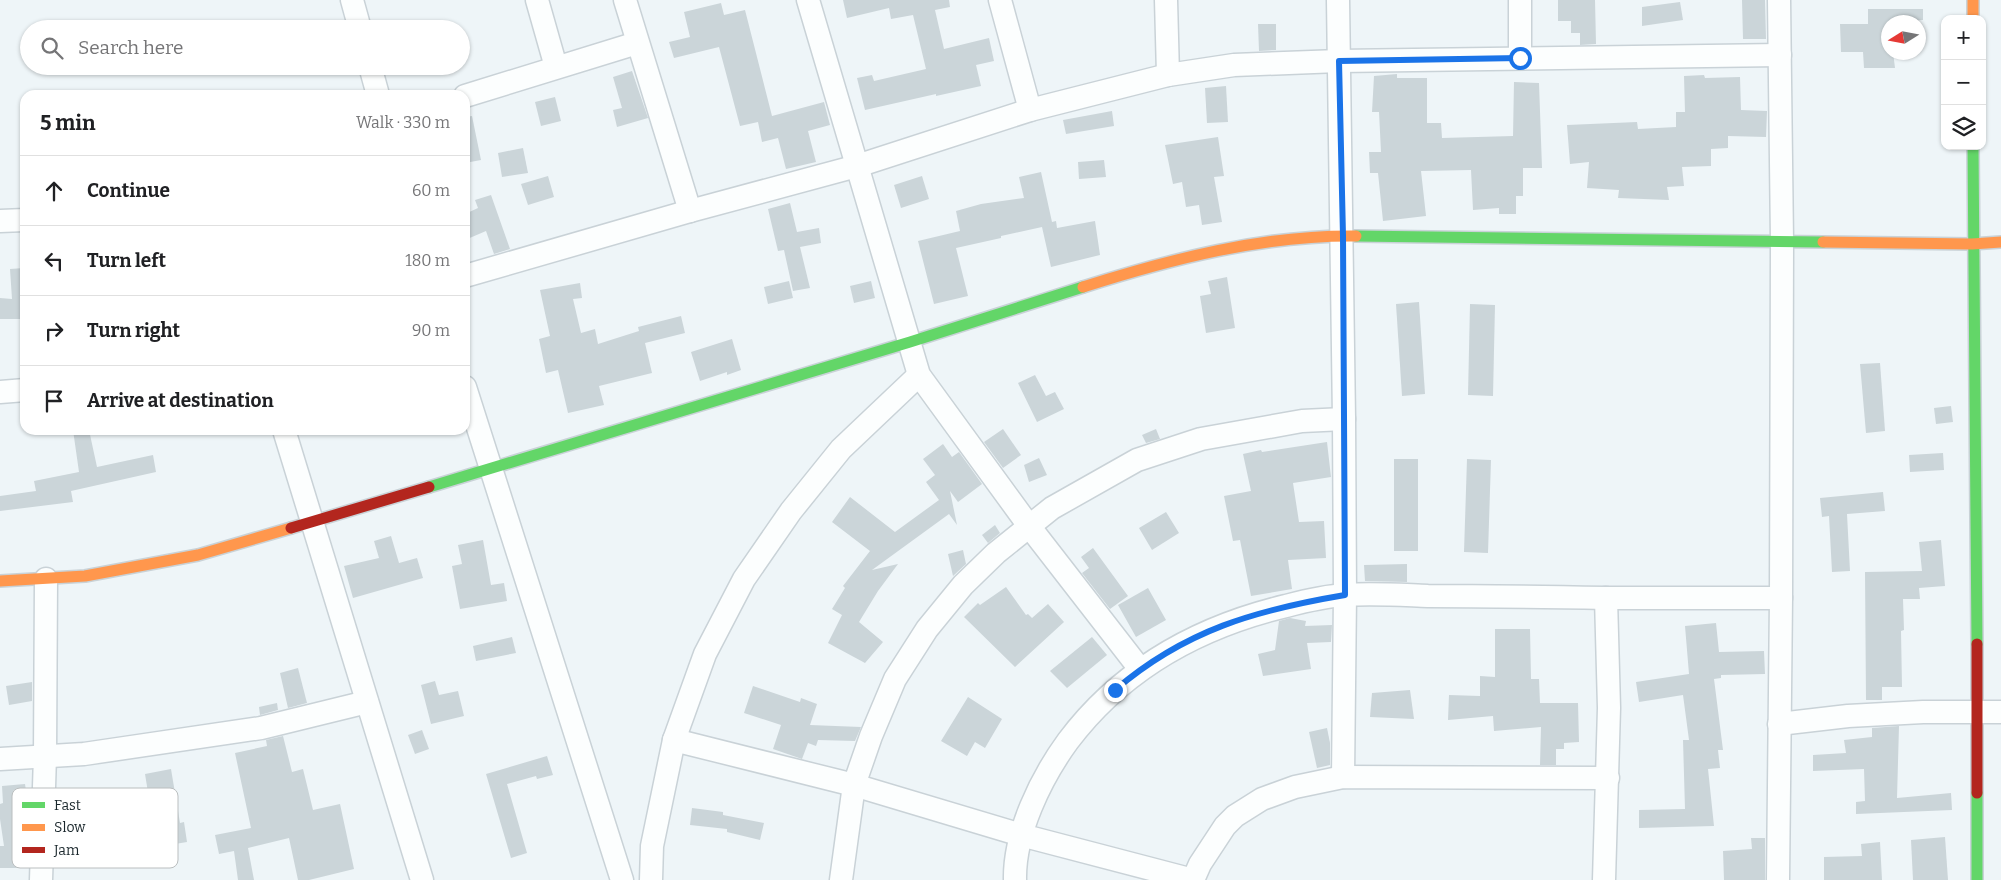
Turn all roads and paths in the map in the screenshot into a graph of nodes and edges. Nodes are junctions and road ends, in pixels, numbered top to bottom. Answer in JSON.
{"nodes":[{"id":1,"x":352,"y":0,"type":"edge"},
{"id":2,"x":537,"y":0,"type":"edge"},
{"id":3,"x":624,"y":0,"type":"edge"},
{"id":4,"x":808,"y":0,"type":"edge"},
{"id":5,"x":1000,"y":0,"type":"edge"},
{"id":6,"x":1166,"y":0,"type":"edge"},
{"id":7,"x":1338,"y":0,"type":"edge"},
{"id":8,"x":1520,"y":0,"type":"edge"},
{"id":9,"x":1779,"y":0,"type":"edge"},
{"id":10,"x":1973,"y":0,"type":"edge"},
{"id":11,"x":1973,"y":15,"type":"edge"},
{"id":12,"x":358,"y":20,"type":"edge"},
{"id":13,"x":637,"y":43,"type":"junction"},
{"id":14,"x":1780,"y":55,"type":"junction"},
{"id":15,"x":1520,"y":58,"type":"junction"},
{"id":16,"x":1339,"y":61,"type":"junction"},
{"id":17,"x":556,"y":67,"type":"junction"},
{"id":18,"x":372,"y":75,"type":"edge"},
{"id":19,"x":1168,"y":75,"type":"junction"},
{"id":20,"x":377,"y":90,"type":"edge"},
{"id":21,"x":470,"y":94,"type":"edge"},
{"id":22,"x":1030,"y":110,"type":"junction"},
{"id":23,"x":1972,"y":150,"type":"edge"},
{"id":24,"x":857,"y":166,"type":"junction"},
{"id":25,"x":690,"y":211,"type":"junction"},
{"id":26,"x":20,"y":220,"type":"edge"},
{"id":27,"x":0,"y":221,"type":"edge"},
{"id":28,"x":1343,"y":236,"type":"junction"},
{"id":29,"x":1782,"y":242,"type":"junction"},
{"id":30,"x":2001,"y":242,"type":"edge"},
{"id":31,"x":1972,"y":244,"type":"junction"},
{"id":32,"x":470,"y":275,"type":"edge"},
{"id":33,"x":910,"y":342,"type":"junction"},
{"id":34,"x":919,"y":375,"type":"junction"},
{"id":35,"x":20,"y":390,"type":"edge"},
{"id":36,"x":0,"y":392,"type":"edge"},
{"id":37,"x":470,"y":403,"type":"edge"},
{"id":38,"x":1344,"y":420,"type":"junction"},
{"id":39,"x":286,"y":435,"type":"edge"},
{"id":40,"x":490,"y":468,"type":"junction"},
{"id":41,"x":313,"y":522,"type":"junction"},
{"id":42,"x":1028,"y":526,"type":"junction"},
{"id":43,"x":46,"y":579,"type":"junction"},
{"id":44,"x":0,"y":581,"type":"edge"},
{"id":45,"x":1345,"y":595,"type":"junction"},
{"id":46,"x":1606,"y":598,"type":"junction"},
{"id":47,"x":1781,"y":598,"type":"junction"},
{"id":48,"x":1140,"y":670,"type":"junction"},
{"id":49,"x":367,"y":702,"type":"junction"},
{"id":50,"x":1977,"y":712,"type":"junction"},
{"id":51,"x":2001,"y":712,"type":"edge"},
{"id":52,"x":1780,"y":724,"type":"junction"},
{"id":53,"x":674,"y":740,"type":"junction"},
{"id":54,"x":45,"y":756,"type":"junction"},
{"id":55,"x":0,"y":759,"type":"edge"},
{"id":56,"x":1343,"y":777,"type":"junction"},
{"id":57,"x":1608,"y":778,"type":"junction"},
{"id":58,"x":854,"y":785,"type":"junction"},
{"id":59,"x":44,"y":788,"type":"edge"},
{"id":60,"x":1021,"y":835,"type":"junction"},
{"id":61,"x":422,"y":880,"type":"edge"},
{"id":62,"x":622,"y":880,"type":"edge"},
{"id":63,"x":651,"y":880,"type":"edge"},
{"id":64,"x":841,"y":880,"type":"edge"},
{"id":65,"x":1015,"y":880,"type":"edge"},
{"id":66,"x":1193,"y":880,"type":"edge"},
{"id":67,"x":1604,"y":880,"type":"edge"},
{"id":68,"x":1778,"y":880,"type":"edge"},
{"id":69,"x":1977,"y":880,"type":"edge"}],
"edges":[{"from":1,"to":12,"type":"street"},
{"from":2,"to":17,"type":"street"},
{"from":3,"to":13,"type":"street"},
{"from":4,"to":24,"type":"street"},
{"from":5,"to":22,"type":"street"},
{"from":6,"to":19,"type":"street"},
{"from":7,"to":16,"type":"street"},
{"from":8,"to":15,"type":"street"},
{"from":9,"to":14,"type":"street"},
{"from":10,"to":11,"type":"street"},
{"from":13,"to":17,"type":"street"},
{"from":13,"to":25,"type":"street"},
{"from":14,"to":15,"type":"street"},
{"from":14,"to":29,"type":"street"},
{"from":15,"to":16,"type":"street"},
{"from":16,"to":19,"type":"street"},
{"from":16,"to":28,"type":"street"},
{"from":17,"to":21,"type":"street"},
{"from":18,"to":20,"type":"street"},
{"from":19,"to":22,"type":"street"},
{"from":22,"to":24,"type":"street"},
{"from":23,"to":31,"type":"street"},
{"from":24,"to":25,"type":"street"},
{"from":24,"to":33,"type":"street"},
{"from":25,"to":32,"type":"street"},
{"from":26,"to":27,"type":"street"},
{"from":28,"to":29,"type":"street"},
{"from":28,"to":33,"type":"street"},
{"from":28,"to":38,"type":"street"},
{"from":29,"to":31,"type":"street"},
{"from":29,"to":47,"type":"street"},
{"from":30,"to":31,"type":"street"},
{"from":31,"to":50,"type":"street"},
{"from":33,"to":34,"type":"street"},
{"from":33,"to":40,"type":"street"},
{"from":34,"to":42,"type":"street"},
{"from":34,"to":53,"type":"street"},
{"from":35,"to":36,"type":"street"},
{"from":37,"to":40,"type":"street"},
{"from":38,"to":42,"type":"street"},
{"from":38,"to":45,"type":"street"},
{"from":39,"to":41,"type":"street"},
{"from":40,"to":41,"type":"street"},
{"from":40,"to":62,"type":"street"},
{"from":41,"to":43,"type":"street"},
{"from":41,"to":49,"type":"street"},
{"from":42,"to":48,"type":"street"},
{"from":42,"to":58,"type":"street"},
{"from":43,"to":44,"type":"street"},
{"from":43,"to":54,"type":"street"},
{"from":45,"to":46,"type":"street"},
{"from":45,"to":48,"type":"street"},
{"from":45,"to":56,"type":"street"},
{"from":46,"to":47,"type":"street"},
{"from":46,"to":57,"type":"street"},
{"from":47,"to":52,"type":"street"},
{"from":48,"to":60,"type":"street"},
{"from":49,"to":54,"type":"street"},
{"from":49,"to":61,"type":"street"},
{"from":50,"to":51,"type":"street"},
{"from":50,"to":52,"type":"street"},
{"from":50,"to":69,"type":"street"},
{"from":52,"to":68,"type":"street"},
{"from":53,"to":58,"type":"street"},
{"from":53,"to":63,"type":"street"},
{"from":54,"to":55,"type":"street"},
{"from":54,"to":59,"type":"street"},
{"from":56,"to":57,"type":"street"},
{"from":56,"to":66,"type":"street"},
{"from":57,"to":67,"type":"street"},
{"from":58,"to":60,"type":"street"},
{"from":58,"to":64,"type":"street"},
{"from":60,"to":65,"type":"street"},
{"from":60,"to":66,"type":"street"}]}
